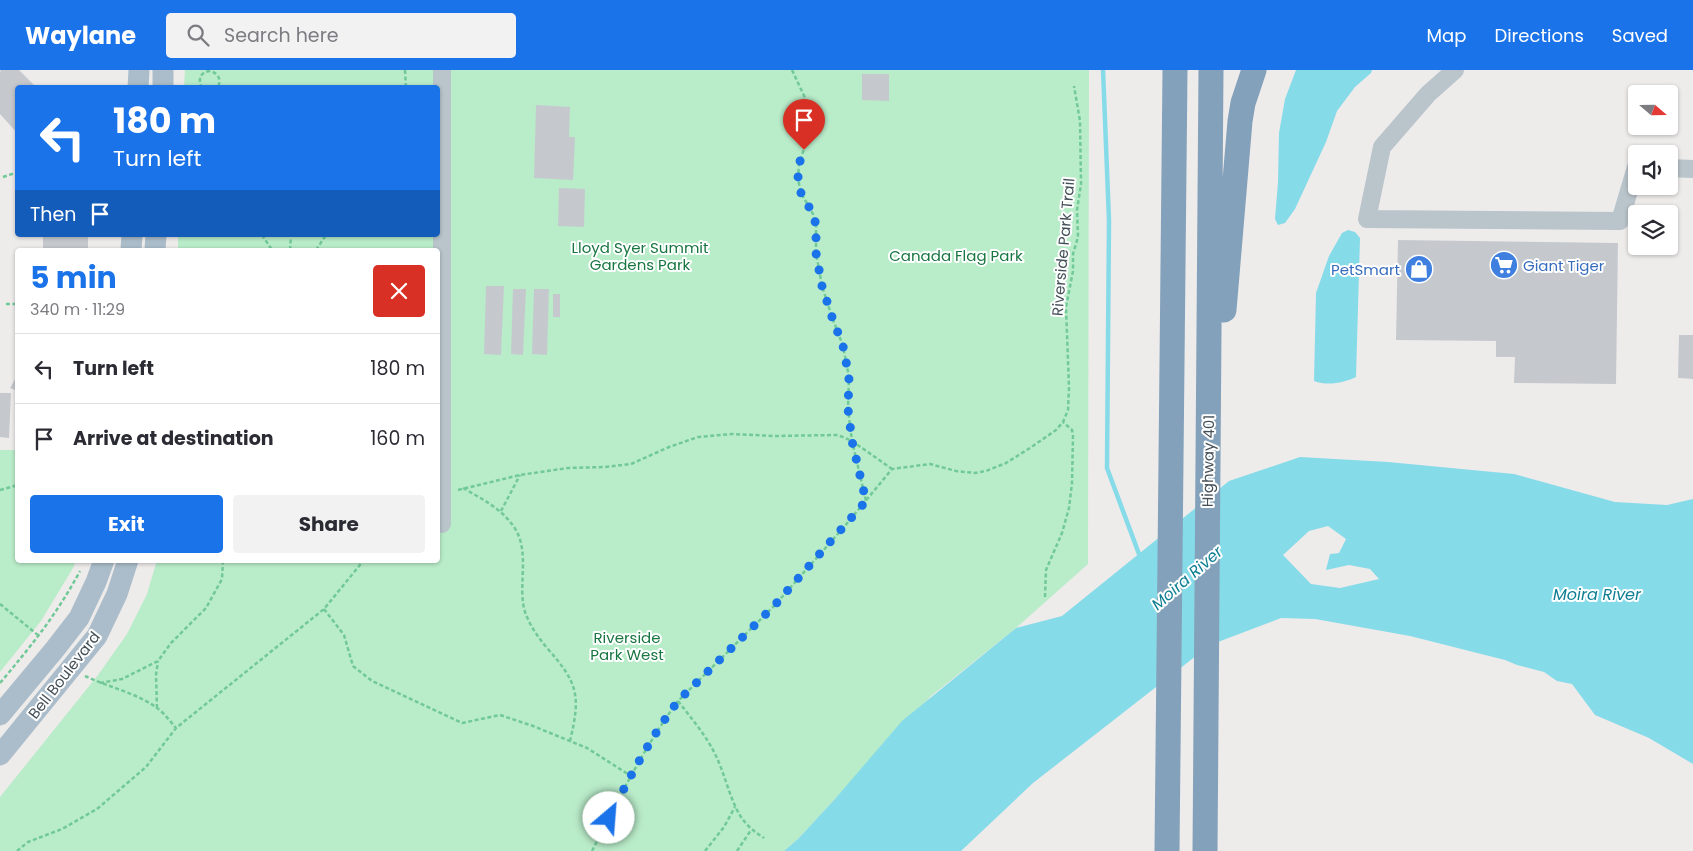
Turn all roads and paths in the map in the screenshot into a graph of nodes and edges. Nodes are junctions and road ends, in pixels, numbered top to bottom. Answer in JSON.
{"nodes":[{"id":1,"x":139,"y":70,"type":"edge"},
{"id":2,"x":163,"y":70,"type":"edge"},
{"id":3,"x":405,"y":70,"type":"edge"},
{"id":4,"x":442,"y":70,"type":"edge"},
{"id":5,"x":792,"y":70,"type":"edge"},
{"id":6,"x":1158,"y":70,"type":"edge"},
{"id":7,"x":1174,"y":70,"type":"edge"},
{"id":8,"x":1211,"y":70,"type":"edge"},
{"id":9,"x":1254,"y":70,"type":"edge"},
{"id":10,"x":1455,"y":70,"type":"edge"},
{"id":11,"x":203,"y":71,"type":"edge"},
{"id":12,"x":138,"y":85,"type":"edge"},
{"id":13,"x":163,"y":85,"type":"edge"},
{"id":14,"x":201,"y":85,"type":"edge"},
{"id":15,"x":218,"y":85,"type":"edge"},
{"id":16,"x":406,"y":85,"type":"edge"},
{"id":17,"x":1074,"y":86,"type":"dead end"},
{"id":18,"x":1678,"y":168,"type":"edge"},
{"id":19,"x":1693,"y":169,"type":"edge"},
{"id":20,"x":15,"y":173,"type":"edge"},
{"id":21,"x":3,"y":177,"type":"dead end"},
{"id":22,"x":1628,"y":194,"type":"edge"},
{"id":23,"x":263,"y":237,"type":"edge"},
{"id":24,"x":271,"y":248,"type":"edge"},
{"id":25,"x":1171,"y":301,"type":"junction"},
{"id":26,"x":6,"y":304,"type":"dead end"},
{"id":27,"x":15,"y":304,"type":"edge"},
{"id":28,"x":1063,"y":422,"type":"junction"},
{"id":29,"x":852,"y":441,"type":"junction"},
{"id":30,"x":1208,"y":447,"type":"junction"},
{"id":31,"x":892,"y":469,"type":"junction"},
{"id":32,"x":520,"y":474,"type":"junction"},
{"id":33,"x":15,"y":486,"type":"edge"},
{"id":34,"x":463,"y":488,"type":"junction"},
{"id":35,"x":0,"y":490,"type":"edge"},
{"id":36,"x":443,"y":494,"type":"junction"},
{"id":37,"x":866,"y":501,"type":"junction"},
{"id":38,"x":501,"y":511,"type":"junction"},
{"id":39,"x":442,"y":524,"type":"dead end"},
{"id":40,"x":103,"y":563,"type":"edge"},
{"id":41,"x":127,"y":563,"type":"edge"},
{"id":42,"x":223,"y":563,"type":"edge"},
{"id":43,"x":362,"y":563,"type":"edge"},
{"id":44,"x":82,"y":567,"type":"dead end"},
{"id":45,"x":1045,"y":597,"type":"dead end"},
{"id":46,"x":0,"y":604,"type":"edge"},
{"id":47,"x":324,"y":609,"type":"junction"},
{"id":48,"x":39,"y":636,"type":"junction"},
{"id":49,"x":158,"y":661,"type":"junction"},
{"id":50,"x":85,"y":676,"type":"dead end"},
{"id":51,"x":0,"y":683,"type":"edge"},
{"id":52,"x":100,"y":683,"type":"junction"},
{"id":53,"x":678,"y":701,"type":"junction"},
{"id":54,"x":157,"y":708,"type":"junction"},
{"id":55,"x":0,"y":715,"type":"edge"},
{"id":56,"x":176,"y":728,"type":"junction"},
{"id":57,"x":570,"y":741,"type":"junction"},
{"id":58,"x":0,"y":755,"type":"edge"},
{"id":59,"x":631,"y":776,"type":"junction"},
{"id":60,"x":736,"y":807,"type":"junction"},
{"id":61,"x":752,"y":829,"type":"junction"},
{"id":62,"x":764,"y":838,"type":"dead end"},
{"id":63,"x":17,"y":851,"type":"edge"},
{"id":64,"x":592,"y":851,"type":"edge"},
{"id":65,"x":706,"y":851,"type":"edge"},
{"id":66,"x":737,"y":851,"type":"edge"},
{"id":67,"x":1167,"y":851,"type":"edge"},
{"id":68,"x":1205,"y":851,"type":"edge"}],
"edges":[{"from":1,"to":12,"type":"main road"},
{"from":2,"to":13,"type":"main road"},
{"from":3,"to":16,"type":"path"},
{"from":4,"to":36,"type":"lane"},
{"from":5,"to":29,"type":"path"},
{"from":6,"to":25,"type":"highway"},
{"from":7,"to":25,"type":"highway"},
{"from":8,"to":30,"type":"highway","name":"Highway 401"},
{"from":9,"to":30,"type":"highway"},
{"from":10,"to":22,"type":"lane"},
{"from":11,"to":14,"type":"path"},
{"from":11,"to":15,"type":"path"},
{"from":17,"to":28,"type":"path","name":"Riverside Park Trail"},
{"from":18,"to":19,"type":"lane"},
{"from":20,"to":21,"type":"path"},
{"from":23,"to":24,"type":"path"},
{"from":25,"to":67,"type":"highway"},
{"from":26,"to":27,"type":"path"},
{"from":28,"to":31,"type":"path"},
{"from":28,"to":45,"type":"path"},
{"from":29,"to":31,"type":"path"},
{"from":29,"to":32,"type":"path"},
{"from":29,"to":37,"type":"path"},
{"from":30,"to":68,"type":"highway","name":"Highway 401"},
{"from":31,"to":37,"type":"path"},
{"from":32,"to":34,"type":"path"},
{"from":32,"to":38,"type":"path"},
{"from":33,"to":35,"type":"path"},
{"from":34,"to":36,"type":"path"},
{"from":34,"to":38,"type":"path"},
{"from":36,"to":39,"type":"lane"},
{"from":37,"to":53,"type":"path"},
{"from":38,"to":57,"type":"path"},
{"from":40,"to":55,"type":"main road","name":"Bell Boulevard"},
{"from":41,"to":58,"type":"main road","name":"Bell Boulevard"},
{"from":42,"to":49,"type":"path"},
{"from":43,"to":47,"type":"path"},
{"from":44,"to":48,"type":"path"},
{"from":46,"to":48,"type":"path"},
{"from":47,"to":56,"type":"path"},
{"from":47,"to":57,"type":"path"},
{"from":48,"to":51,"type":"path"},
{"from":49,"to":52,"type":"path"},
{"from":49,"to":54,"type":"path"},
{"from":50,"to":52,"type":"path"},
{"from":52,"to":54,"type":"path"},
{"from":53,"to":59,"type":"path"},
{"from":53,"to":60,"type":"path"},
{"from":54,"to":56,"type":"path"},
{"from":56,"to":63,"type":"path"},
{"from":57,"to":59,"type":"path"},
{"from":59,"to":64,"type":"path"},
{"from":60,"to":61,"type":"path"},
{"from":60,"to":65,"type":"path"},
{"from":61,"to":62,"type":"path"},
{"from":61,"to":66,"type":"path"}]}
